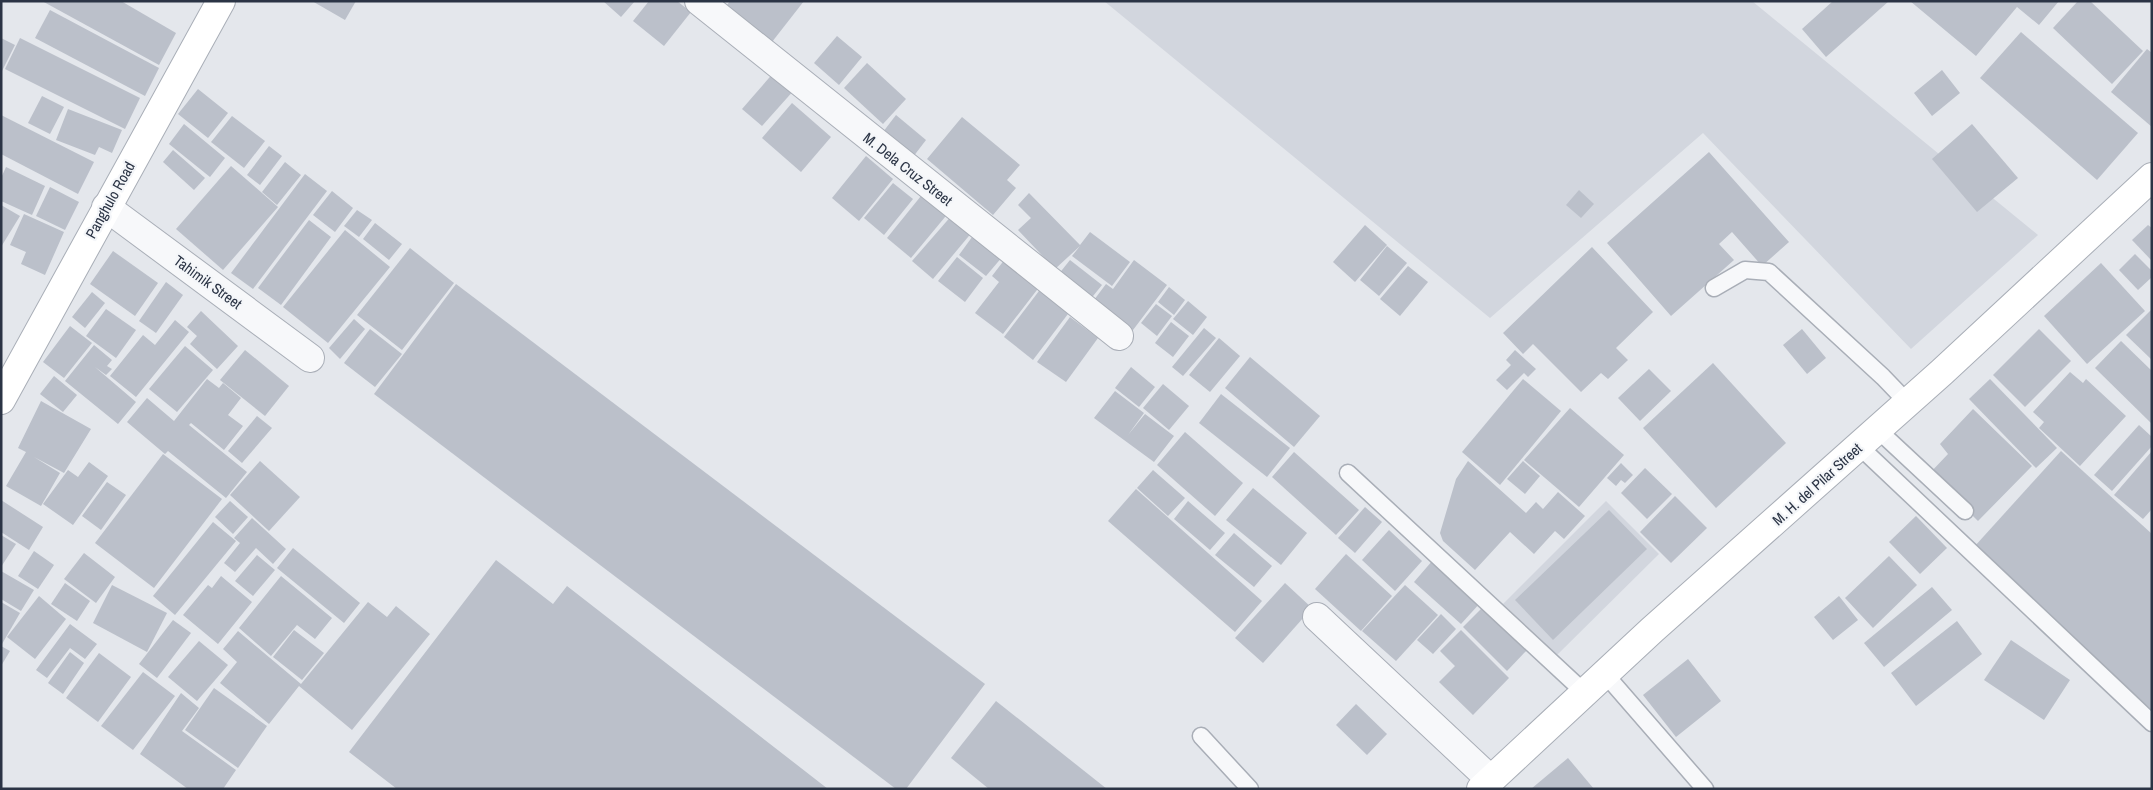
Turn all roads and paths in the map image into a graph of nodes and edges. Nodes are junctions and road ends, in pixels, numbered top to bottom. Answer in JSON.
{"nodes":[{"id":1,"x":221,"y":1,"type":"edge"},
{"id":2,"x":699,"y":1,"type":"edge"},
{"id":3,"x":2152,"y":177,"type":"edge"},
{"id":4,"x":106,"y":207,"type":"junction"},
{"id":5,"x":1714,"y":288,"type":"dead end"},
{"id":6,"x":1119,"y":336,"type":"dead end"},
{"id":7,"x":310,"y":358,"type":"dead end"},
{"id":8,"x":1,"y":400,"type":"edge"},
{"id":9,"x":1907,"y":402,"type":"junction"},
{"id":10,"x":1869,"y":438,"type":"junction"},
{"id":11,"x":1348,"y":473,"type":"dead end"},
{"id":12,"x":1965,"y":511,"type":"dead end"},
{"id":13,"x":1317,"y":617,"type":"dead end"},
{"id":14,"x":1605,"y":674,"type":"junction"},
{"id":15,"x":1585,"y":693,"type":"junction"},
{"id":16,"x":2152,"y":723,"type":"edge"},
{"id":17,"x":1201,"y":736,"type":"dead end"},
{"id":18,"x":1486,"y":784,"type":"edge"},
{"id":19,"x":1250,"y":789,"type":"edge"},
{"id":20,"x":1705,"y":789,"type":"edge"}],
"edges":[{"from":1,"to":4,"type":"main road","name":"Panghulo Road"},
{"from":2,"to":6,"type":"street","name":"M. Dela Cruz Street"},
{"from":3,"to":9,"type":"main road","name":"M. H. del Pilar Street"},
{"from":4,"to":7,"type":"street","name":"Tahimik Street"},
{"from":4,"to":8,"type":"main road","name":"Panghulo Road"},
{"from":5,"to":9,"type":"lane"},
{"from":9,"to":10,"type":"main road","name":"M. H. del Pilar Street"},
{"from":10,"to":12,"type":"lane"},
{"from":10,"to":14,"type":"main road","name":"M. H. del Pilar Street"},
{"from":10,"to":16,"type":"lane"},
{"from":11,"to":15,"type":"lane"},
{"from":13,"to":18,"type":"street"},
{"from":14,"to":15,"type":"main road","name":"M. H. del Pilar Street"},
{"from":14,"to":20,"type":"lane"},
{"from":15,"to":18,"type":"main road","name":"M. H. del Pilar Street"},
{"from":17,"to":19,"type":"lane"}]}
